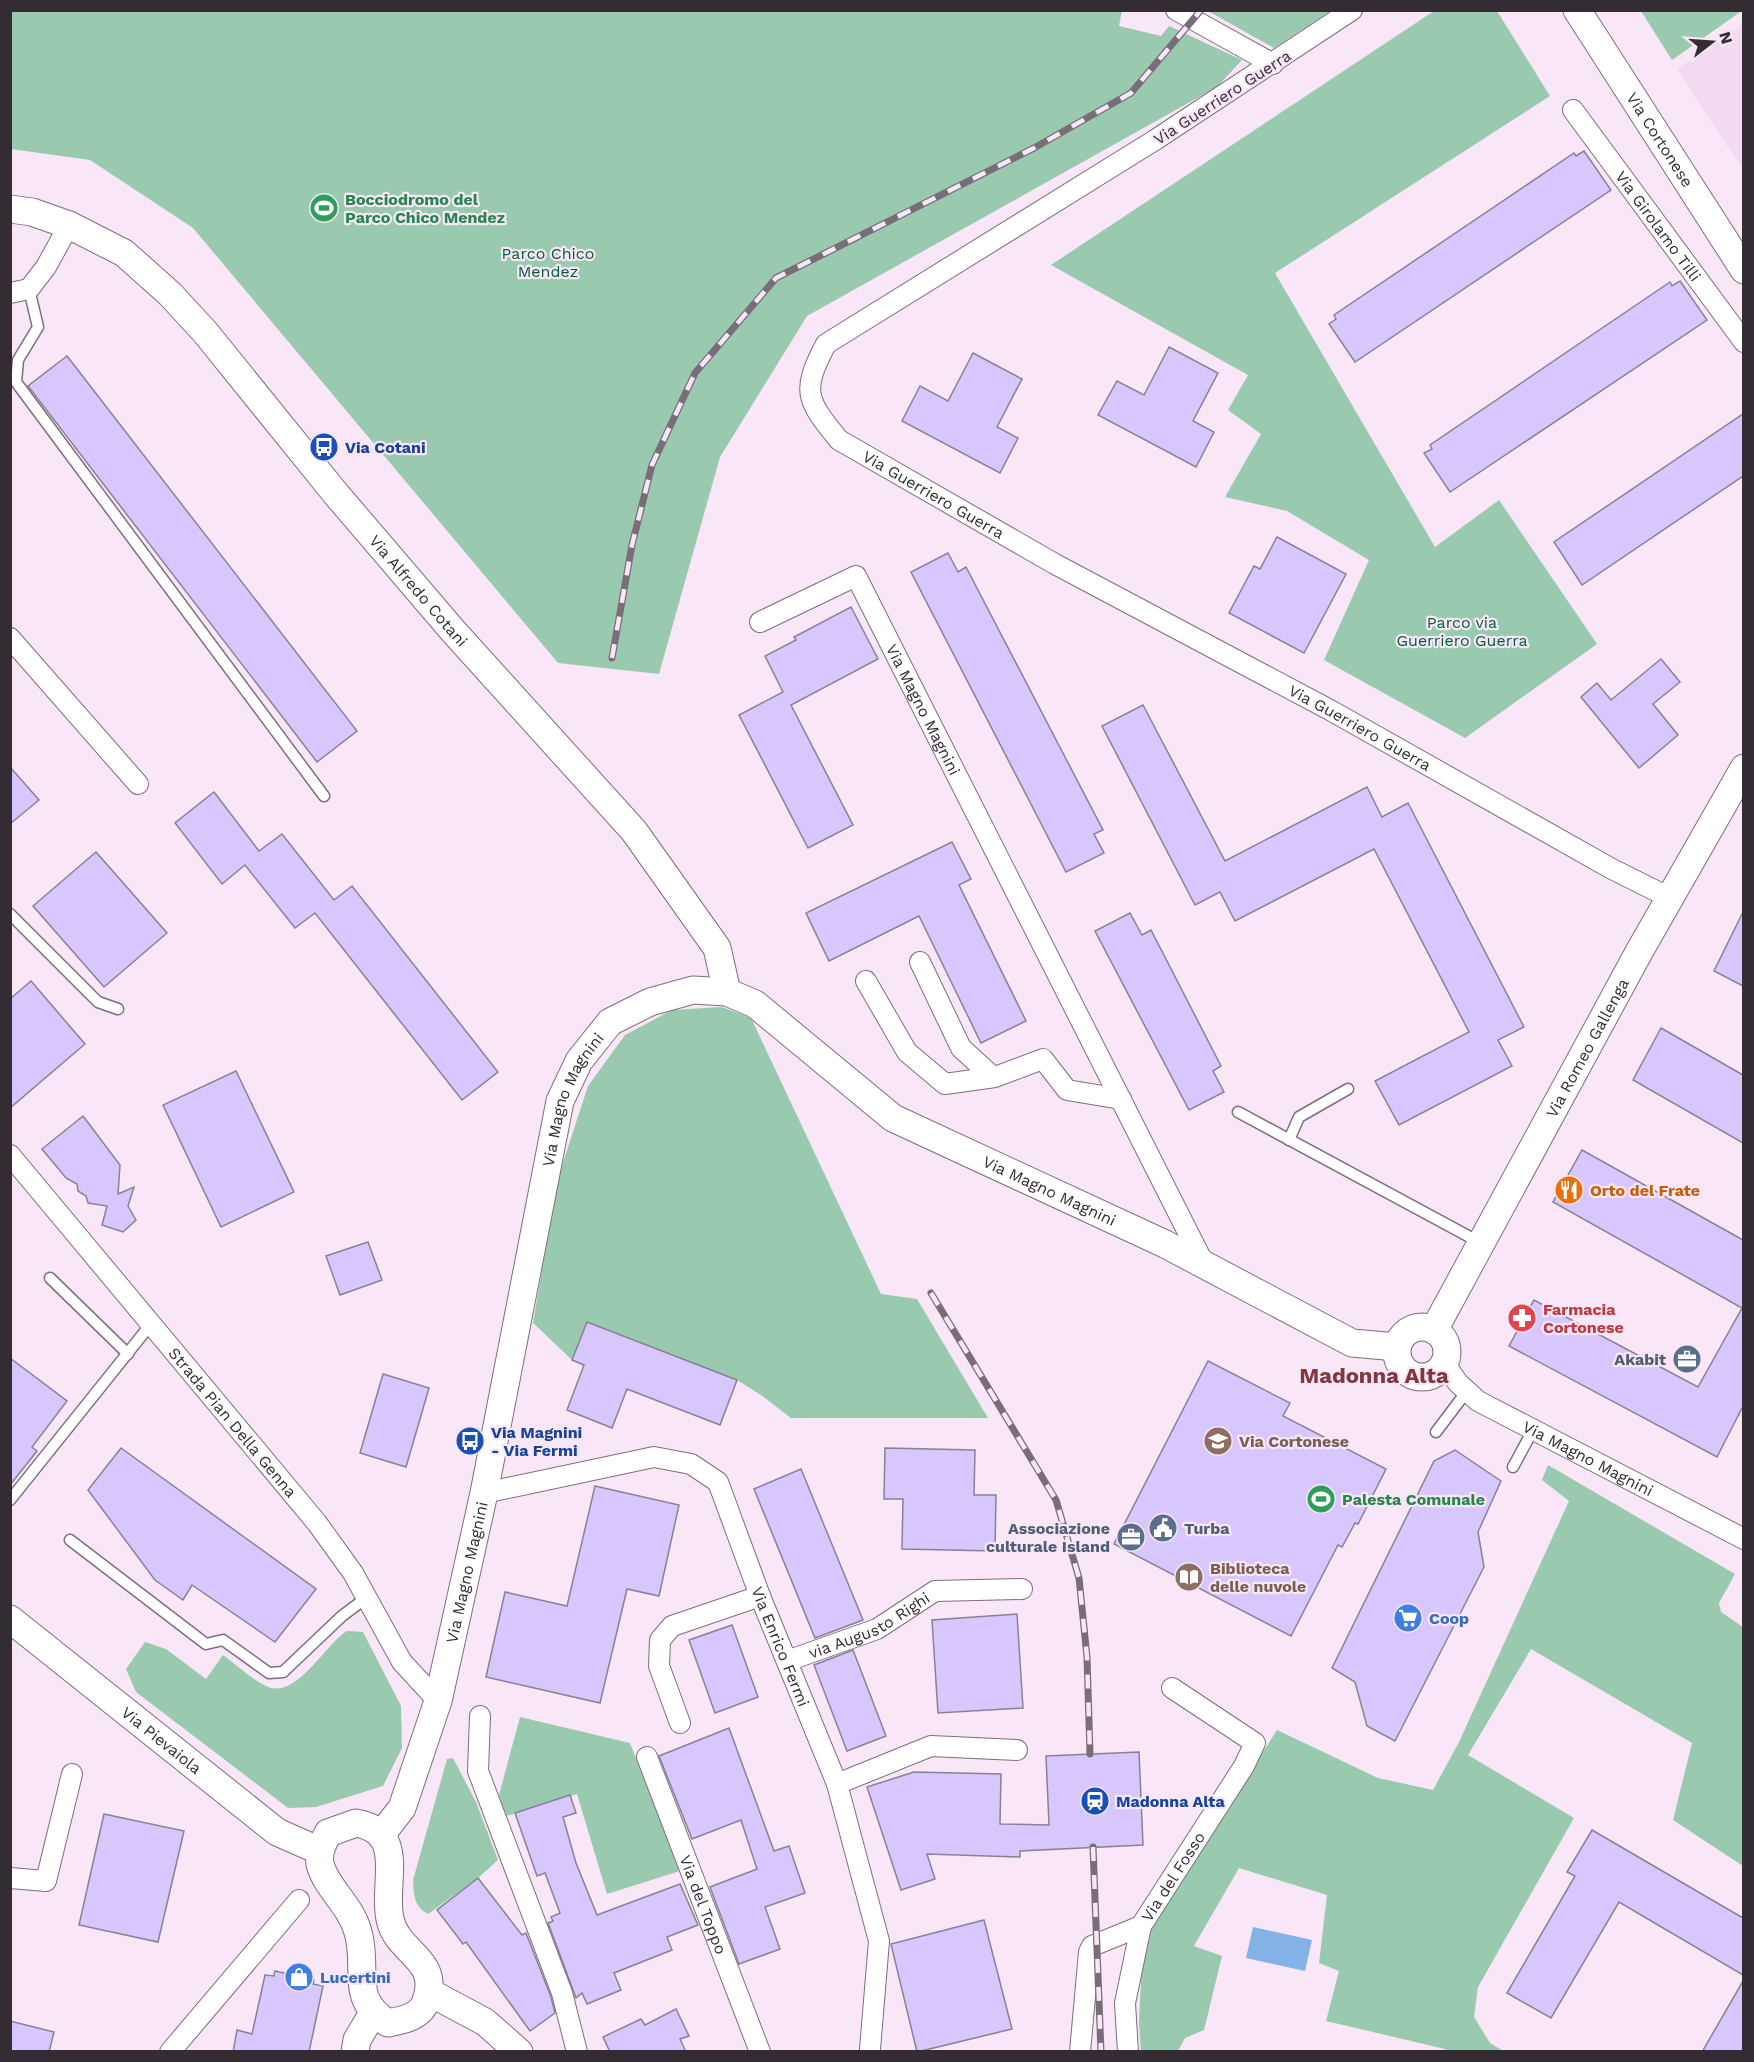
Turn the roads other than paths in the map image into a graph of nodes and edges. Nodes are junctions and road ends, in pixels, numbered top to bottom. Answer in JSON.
{"nodes":[{"id":1,"x":1176,"y":10,"type":"edge"},
{"id":2,"x":1352,"y":10,"type":"edge"},
{"id":3,"x":1577,"y":10,"type":"edge"},
{"id":4,"x":1273,"y":64,"type":"junction"},
{"id":5,"x":1573,"y":110,"type":"dead end"},
{"id":6,"x":10,"y":209,"type":"edge"},
{"id":7,"x":69,"y":225,"type":"junction"},
{"id":8,"x":1743,"y":270,"type":"edge"},
{"id":9,"x":20,"y":291,"type":"edge"},
{"id":10,"x":1743,"y":342,"type":"edge"},
{"id":11,"x":760,"y":622,"type":"dead end"},
{"id":12,"x":10,"y":639,"type":"edge"},
{"id":13,"x":1743,"y":768,"type":"edge"},
{"id":14,"x":138,"y":784,"type":"dead end"},
{"id":15,"x":324,"y":796,"type":"dead end"},
{"id":16,"x":1670,"y":898,"type":"junction"},
{"id":17,"x":10,"y":914,"type":"edge"},
{"id":18,"x":920,"y":962,"type":"dead end"},
{"id":19,"x":866,"y":981,"type":"dead end"},
{"id":20,"x":727,"y":992,"type":"junction"},
{"id":21,"x":118,"y":1009,"type":"dead end"},
{"id":22,"x":993,"y":1077,"type":"junction"},
{"id":23,"x":1348,"y":1089,"type":"dead end"},
{"id":24,"x":1121,"y":1099,"type":"junction"},
{"id":25,"x":1238,"y":1112,"type":"dead end"},
{"id":26,"x":1289,"y":1140,"type":"junction"},
{"id":27,"x":10,"y":1155,"type":"edge"},
{"id":28,"x":1481,"y":1243,"type":"junction"},
{"id":29,"x":1204,"y":1264,"type":"junction"},
{"id":30,"x":50,"y":1278,"type":"dead end"},
{"id":31,"x":152,"y":1324,"type":"junction"},
{"id":32,"x":1434,"y":1330,"type":"junction"},
{"id":33,"x":1397,"y":1347,"type":"junction"},
{"id":34,"x":128,"y":1354,"type":"junction"},
{"id":35,"x":1445,"y":1364,"type":"junction"},
{"id":36,"x":1467,"y":1391,"type":"junction"},
{"id":37,"x":1533,"y":1430,"type":"junction"},
{"id":38,"x":1436,"y":1432,"type":"dead end"},
{"id":39,"x":1513,"y":1467,"type":"dead end"},
{"id":40,"x":484,"y":1493,"type":"junction"},
{"id":41,"x":10,"y":1500,"type":"edge"},
{"id":42,"x":1743,"y":1539,"type":"edge"},
{"id":43,"x":70,"y":1540,"type":"dead end"},
{"id":44,"x":1022,"y":1588,"type":"dead end"},
{"id":45,"x":760,"y":1596,"type":"junction"},
{"id":46,"x":366,"y":1598,"type":"junction"},
{"id":47,"x":10,"y":1618,"type":"edge"},
{"id":48,"x":787,"y":1661,"type":"junction"},
{"id":49,"x":1172,"y":1688,"type":"dead end"},
{"id":50,"x":438,"y":1701,"type":"junction"},
{"id":51,"x":480,"y":1716,"type":"dead end"},
{"id":52,"x":680,"y":1723,"type":"dead end"},
{"id":53,"x":1017,"y":1750,"type":"dead end"},
{"id":54,"x":646,"y":1757,"type":"dead end"},
{"id":55,"x":72,"y":1774,"type":"dead end"},
{"id":56,"x":837,"y":1784,"type":"junction"},
{"id":57,"x":381,"y":1835,"type":"junction"},
{"id":58,"x":320,"y":1851,"type":"junction"},
{"id":59,"x":10,"y":1878,"type":"edge"},
{"id":60,"x":299,"y":1900,"type":"dead end"},
{"id":61,"x":1141,"y":1926,"type":"junction"},
{"id":62,"x":429,"y":1992,"type":"junction"},
{"id":63,"x":373,"y":2013,"type":"junction"},
{"id":64,"x":870,"y":2049,"type":"dead end"},
{"id":65,"x":170,"y":2052,"type":"edge"},
{"id":66,"x":355,"y":2052,"type":"edge"},
{"id":67,"x":519,"y":2052,"type":"edge"},
{"id":68,"x":577,"y":2052,"type":"edge"},
{"id":69,"x":760,"y":2052,"type":"edge"},
{"id":70,"x":1080,"y":2052,"type":"edge"},
{"id":71,"x":1128,"y":2052,"type":"edge"}],
"edges":[{"from":1,"to":4,"type":"street"},
{"from":2,"to":4,"type":"street","name":"Via Guerriero Guerra"},
{"from":3,"to":8,"type":"street","name":"Via Cortonese"},
{"from":4,"to":16,"type":"street","name":"Via Guerriero Guerra"},
{"from":5,"to":10,"type":"street","name":"Via Girolamo Tilli"},
{"from":6,"to":7,"type":"street","name":"Via Alfredo Cotani"},
{"from":7,"to":9,"type":"street"},
{"from":7,"to":20,"type":"street","name":"Via Alfredo Cotani"},
{"from":9,"to":15,"type":"lane"},
{"from":11,"to":24,"type":"street","name":"Via Magno Magnini"},
{"from":12,"to":14,"type":"street"},
{"from":13,"to":16,"type":"street","name":"Via Romeo Gallenga"},
{"from":16,"to":28,"type":"street","name":"Via Romeo Gallenga"},
{"from":17,"to":21,"type":"lane"},
{"from":18,"to":22,"type":"street"},
{"from":19,"to":22,"type":"street"},
{"from":20,"to":29,"type":"street","name":"Via Magno Magnini"},
{"from":20,"to":40,"type":"street","name":"Via Magno Magnini"},
{"from":22,"to":24,"type":"street"},
{"from":23,"to":26,"type":"lane"},
{"from":24,"to":29,"type":"street","name":"Via Magno Magnini"},
{"from":25,"to":26,"type":"lane"},
{"from":26,"to":28,"type":"lane"},
{"from":27,"to":31,"type":"street","name":"Strada Pian Della Genna"},
{"from":28,"to":32,"type":"street","name":"Via Romeo Gallenga"},
{"from":29,"to":33,"type":"street","name":"Via Magno Magnini"},
{"from":30,"to":34,"type":"lane"},
{"from":31,"to":34,"type":"lane"},
{"from":31,"to":46,"type":"street","name":"Strada Pian Della Genna"},
{"from":32,"to":33,"type":"street"},
{"from":32,"to":35,"type":"street","name":"Via Magno Magnini"},
{"from":33,"to":35,"type":"street"},
{"from":34,"to":41,"type":"lane"},
{"from":35,"to":36,"type":"street","name":"Via Magno Magnini"},
{"from":36,"to":37,"type":"street","name":"Via Magno Magnini"},
{"from":36,"to":38,"type":"lane"},
{"from":37,"to":39,"type":"lane"},
{"from":37,"to":42,"type":"street","name":"Via Magno Magnini"},
{"from":40,"to":45,"type":"street","name":"Via Enrico Fermi"},
{"from":40,"to":50,"type":"street","name":"Via Magno Magnini"},
{"from":43,"to":46,"type":"lane"},
{"from":44,"to":48,"type":"street","name":"via Augusto Righi"},
{"from":45,"to":48,"type":"street","name":"Via Enrico Fermi"},
{"from":45,"to":52,"type":"street"},
{"from":46,"to":50,"type":"street","name":"Strada Pian Della Genna"},
{"from":47,"to":58,"type":"street","name":"Via Pievaiola"},
{"from":48,"to":56,"type":"street","name":"Via Enrico Fermi"},
{"from":49,"to":61,"type":"street","name":"Via del Fosso"},
{"from":50,"to":57,"type":"street","name":"Via Magno Magnini"},
{"from":51,"to":68,"type":"street"},
{"from":53,"to":56,"type":"street"},
{"from":54,"to":69,"type":"street","name":"Via del Toppo"},
{"from":55,"to":59,"type":"street"},
{"from":56,"to":64,"type":"street","name":"Via Enrico Fermi"},
{"from":57,"to":58,"type":"street"},
{"from":57,"to":62,"type":"street"},
{"from":58,"to":63,"type":"street"},
{"from":60,"to":65,"type":"street"},
{"from":61,"to":70,"type":"street","name":"Via del Fosso"},
{"from":61,"to":71,"type":"street"},
{"from":62,"to":63,"type":"street"},
{"from":62,"to":67,"type":"street"},
{"from":63,"to":66,"type":"street"}]}
